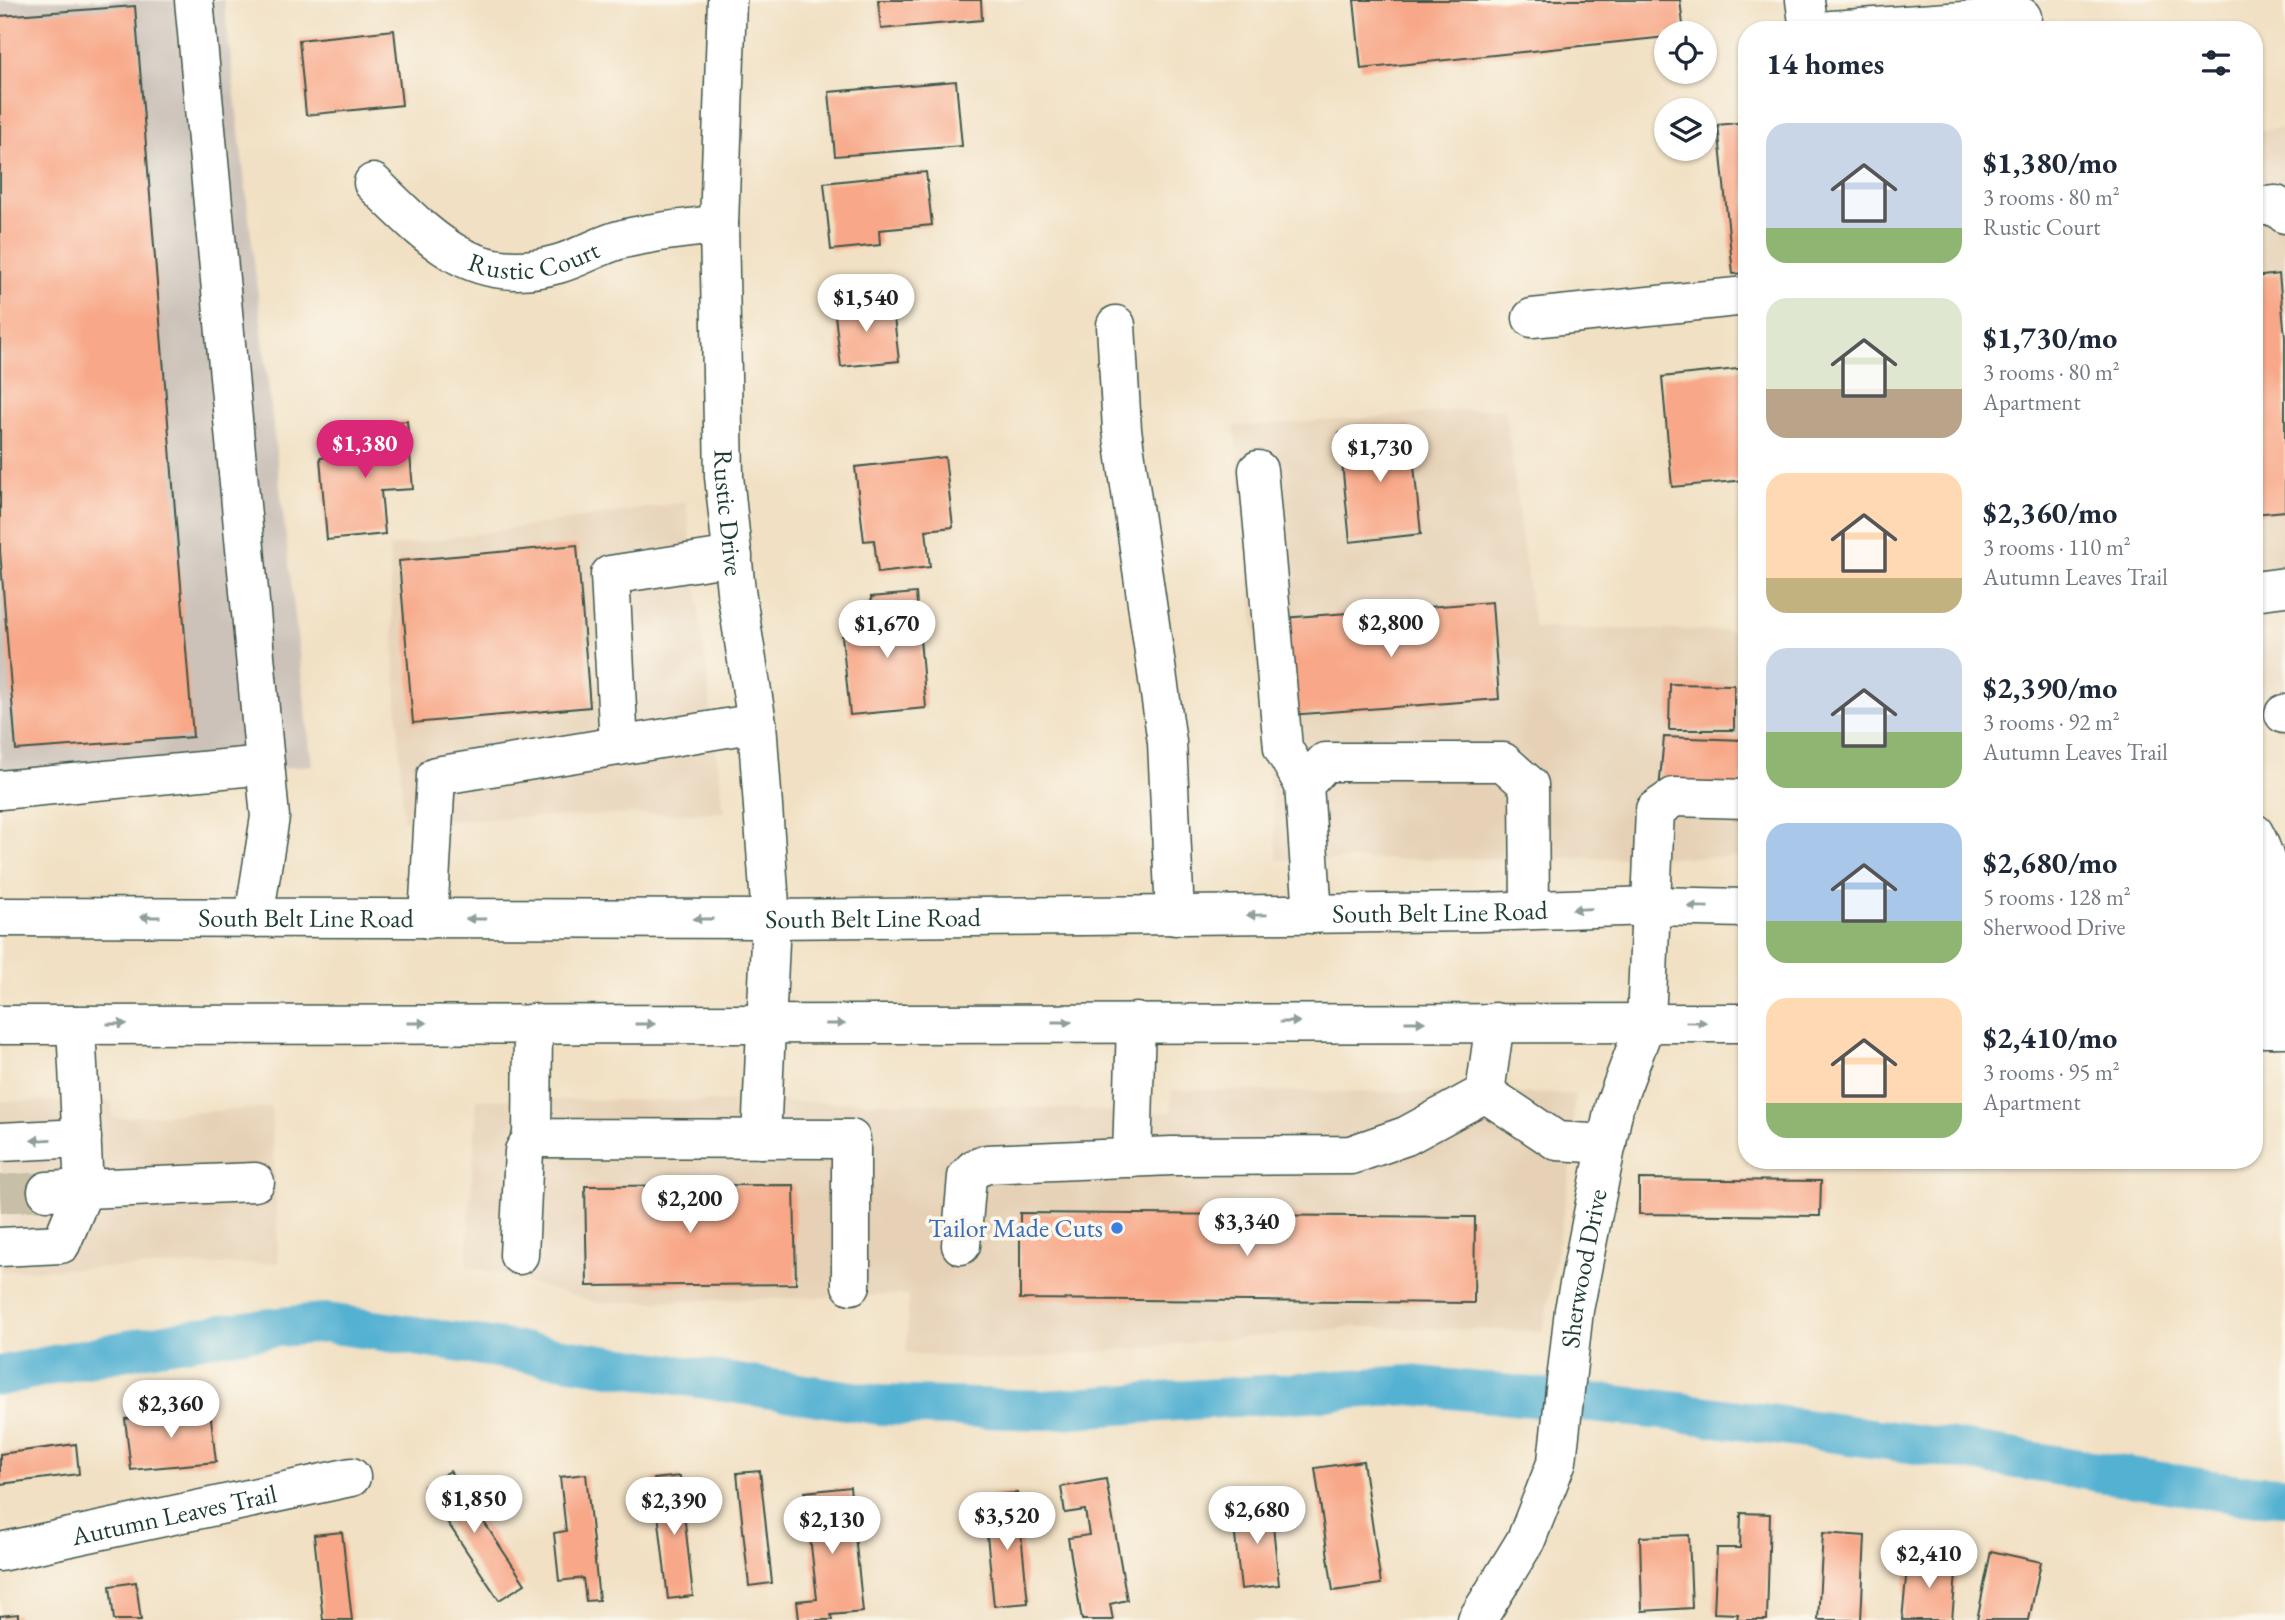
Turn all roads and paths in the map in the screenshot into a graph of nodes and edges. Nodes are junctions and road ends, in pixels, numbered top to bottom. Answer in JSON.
{"nodes":[{"id":1,"x":194,"y":0,"type":"edge"},
{"id":2,"x":727,"y":0,"type":"edge"},
{"id":3,"x":1805,"y":0,"type":"edge"},
{"id":4,"x":2021,"y":16,"type":"edge"},
{"id":5,"x":1808,"y":21,"type":"edge"},
{"id":6,"x":1954,"y":21,"type":"edge"},
{"id":7,"x":373,"y":183,"type":"dead end"},
{"id":8,"x":2263,"y":206,"type":"edge"},
{"id":9,"x":2285,"y":214,"type":"edge"},
{"id":10,"x":719,"y":224,"type":"junction"},
{"id":11,"x":1738,"y":297,"type":"edge"},
{"id":12,"x":1532,"y":318,"type":"dead end"},
{"id":13,"x":1116,"y":325,"type":"dead end"},
{"id":14,"x":1258,"y":470,"type":"dead end"},
{"id":15,"x":733,"y":556,"type":"junction"},
{"id":16,"x":2285,"y":587,"type":"edge"},
{"id":17,"x":2263,"y":590,"type":"edge"},
{"id":18,"x":757,"y":723,"type":"junction"},
{"id":19,"x":619,"y":746,"type":"junction"},
{"id":20,"x":265,"y":765,"type":"junction"},
{"id":21,"x":1304,"y":785,"type":"junction"},
{"id":22,"x":0,"y":790,"type":"edge"},
{"id":23,"x":1738,"y":799,"type":"edge"},
{"id":24,"x":2263,"y":852,"type":"edge"},
{"id":25,"x":1650,"y":906,"type":"junction"},
{"id":26,"x":1738,"y":908,"type":"edge"},
{"id":27,"x":1530,"y":911,"type":"junction"},
{"id":28,"x":1313,"y":914,"type":"junction"},
{"id":29,"x":2272,"y":915,"type":"edge"},
{"id":30,"x":1175,"y":916,"type":"junction"},
{"id":31,"x":0,"y":917,"type":"edge"},
{"id":32,"x":254,"y":918,"type":"junction"},
{"id":33,"x":428,"y":919,"type":"junction"},
{"id":34,"x":771,"y":919,"type":"junction"},
{"id":35,"x":1136,"y":1022,"type":"junction"},
{"id":36,"x":1495,"y":1022,"type":"junction"},
{"id":37,"x":1646,"y":1022,"type":"junction"},
{"id":38,"x":533,"y":1023,"type":"junction"},
{"id":39,"x":1738,"y":1023,"type":"edge"},
{"id":40,"x":766,"y":1024,"type":"junction"},
{"id":41,"x":0,"y":1025,"type":"edge"},
{"id":42,"x":76,"y":1025,"type":"junction"},
{"id":43,"x":2271,"y":1028,"type":"edge"},
{"id":44,"x":1485,"y":1093,"type":"junction"},
{"id":45,"x":82,"y":1138,"type":"junction"},
{"id":46,"x":532,"y":1138,"type":"junction"},
{"id":47,"x":761,"y":1139,"type":"junction"},
{"id":48,"x":0,"y":1142,"type":"edge"},
{"id":49,"x":1606,"y":1144,"type":"junction"},
{"id":50,"x":1132,"y":1158,"type":"junction"},
{"id":51,"x":255,"y":1182,"type":"dead end"},
{"id":52,"x":66,"y":1190,"type":"junction"},
{"id":53,"x":961,"y":1245,"type":"dead end"},
{"id":54,"x":0,"y":1247,"type":"edge"},
{"id":55,"x":519,"y":1255,"type":"dead end"},
{"id":56,"x":851,"y":1285,"type":"dead end"},
{"id":57,"x":351,"y":1477,"type":"dead end"},
{"id":58,"x":0,"y":1552,"type":"edge"},
{"id":59,"x":1477,"y":1620,"type":"edge"}],
"edges":[{"from":1,"to":20,"type":"main road"},
{"from":2,"to":10,"type":"main road","name":"Rustic Drive"},
{"from":3,"to":5,"type":"main road"},
{"from":4,"to":6,"type":"main road"},
{"from":7,"to":10,"type":"main road","name":"Rustic Court"},
{"from":8,"to":9,"type":"main road"},
{"from":10,"to":15,"type":"main road","name":"Rustic Drive"},
{"from":11,"to":12,"type":"main road"},
{"from":13,"to":30,"type":"main road"},
{"from":14,"to":21,"type":"main road"},
{"from":15,"to":18,"type":"main road","name":"Rustic Drive"},
{"from":15,"to":19,"type":"main road"},
{"from":16,"to":17,"type":"main road"},
{"from":18,"to":19,"type":"main road"},
{"from":18,"to":34,"type":"main road","name":"Rustic Drive"},
{"from":19,"to":33,"type":"main road"},
{"from":20,"to":22,"type":"main road"},
{"from":20,"to":32,"type":"main road"},
{"from":21,"to":27,"type":"main road"},
{"from":21,"to":28,"type":"main road"},
{"from":23,"to":25,"type":"main road","name":"Sherwood Drive"},
{"from":24,"to":29,"type":"main road"},
{"from":26,"to":25,"type":"main road","name":"South Belt Line Road","one_way":true},
{"from":25,"to":27,"type":"main road","name":"South Belt Line Road","one_way":true},
{"from":25,"to":37,"type":"main road","name":"Sherwood Drive"},
{"from":27,"to":28,"type":"main road","name":"South Belt Line Road"},
{"from":28,"to":30,"type":"main road","name":"South Belt Line Road","one_way":true},
{"from":29,"to":43,"type":"main road"},
{"from":30,"to":34,"type":"main road","name":"South Belt Line Road"},
{"from":32,"to":31,"type":"main road","name":"South Belt Line Road","one_way":true},
{"from":32,"to":33,"type":"main road","name":"South Belt Line Road"},
{"from":34,"to":33,"type":"main road","name":"South Belt Line Road","one_way":true},
{"from":34,"to":40,"type":"main road","name":"Rustic Drive"},
{"from":35,"to":36,"type":"main road","one_way":true},
{"from":40,"to":35,"type":"main road","one_way":true},
{"from":35,"to":50,"type":"main road"},
{"from":36,"to":37,"type":"main road"},
{"from":36,"to":44,"type":"main road"},
{"from":37,"to":39,"type":"main road","one_way":true},
{"from":37,"to":49,"type":"main road","name":"Sherwood Drive"},
{"from":38,"to":40,"type":"main road","one_way":true},
{"from":42,"to":38,"type":"main road","one_way":true},
{"from":38,"to":46,"type":"main road"},
{"from":40,"to":47,"type":"main road","name":"Rustic Drive"},
{"from":41,"to":42,"type":"main road"},
{"from":42,"to":45,"type":"main road"},
{"from":44,"to":49,"type":"main road"},
{"from":44,"to":50,"type":"main road"},
{"from":45,"to":48,"type":"main road","one_way":true},
{"from":45,"to":52,"type":"main road"},
{"from":46,"to":47,"type":"main road"},
{"from":46,"to":55,"type":"main road"},
{"from":47,"to":56,"type":"main road"},
{"from":49,"to":59,"type":"main road","name":"Sherwood Drive"},
{"from":50,"to":53,"type":"main road"},
{"from":51,"to":52,"type":"main road"},
{"from":52,"to":54,"type":"main road"},
{"from":57,"to":58,"type":"main road","name":"Autumn Leaves Trail"}]}
